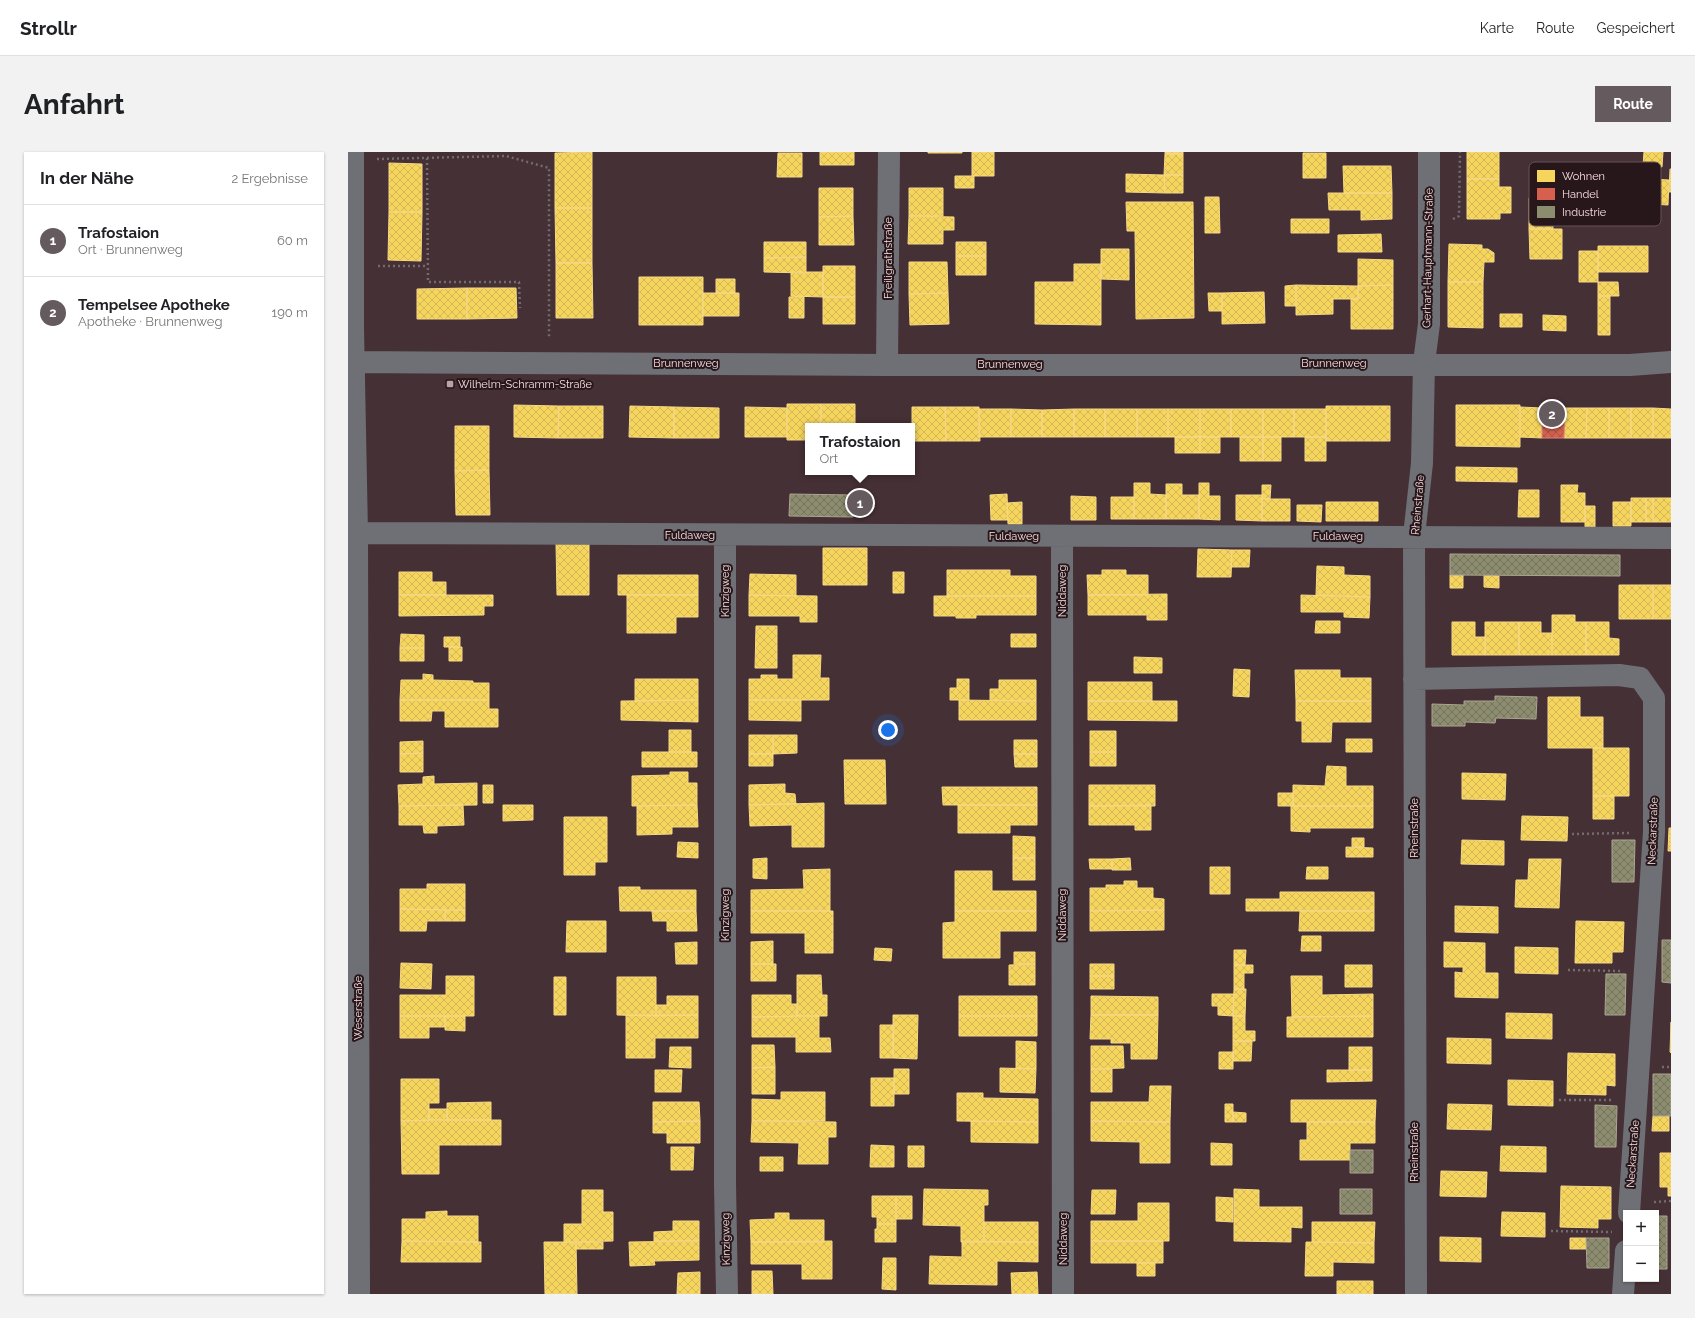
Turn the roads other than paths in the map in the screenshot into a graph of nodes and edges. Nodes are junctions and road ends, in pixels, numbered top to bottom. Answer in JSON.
{"nodes":[{"id":1,"x":888,"y":152,"type":"edge"},
{"id":2,"x":1429,"y":152,"type":"edge"},
{"id":3,"x":353,"y":156,"type":"edge"},
{"id":4,"x":352,"y":362,"type":"edge"},
{"id":5,"x":1671,"y":362,"type":"edge"},
{"id":6,"x":1424,"y":363,"type":"junction"},
{"id":7,"x":887,"y":364,"type":"junction"},
{"id":8,"x":357,"y":533,"type":"junction"},
{"id":9,"x":725,"y":536,"type":"junction"},
{"id":10,"x":1414,"y":536,"type":"junction"},
{"id":11,"x":1062,"y":537,"type":"junction"},
{"id":12,"x":1671,"y":538,"type":"edge"},
{"id":13,"x":1414,"y":678,"type":"junction"},
{"id":14,"x":1629,"y":1210,"type":"edge"},
{"id":15,"x":1622,"y":1241,"type":"edge"},
{"id":16,"x":359,"y":1294,"type":"edge"},
{"id":17,"x":727,"y":1294,"type":"edge"},
{"id":18,"x":1063,"y":1294,"type":"edge"},
{"id":19,"x":1416,"y":1294,"type":"edge"},
{"id":20,"x":1623,"y":1294,"type":"edge"}],
"edges":[{"from":1,"to":7,"type":"street","name":"Freiligrathstraße"},
{"from":2,"to":6,"type":"street","name":"Gerhart-Hauptmann-Straße"},
{"from":3,"to":4,"type":"street"},
{"from":4,"to":7,"type":"street","name":"Brunnenweg"},
{"from":4,"to":8,"type":"street","name":"Weserstraße"},
{"from":5,"to":6,"type":"street","name":"Brunnenweg"},
{"from":6,"to":7,"type":"street","name":"Brunnenweg"},
{"from":6,"to":10,"type":"street","name":"Rheinstraße"},
{"from":8,"to":9,"type":"street","name":"Fuldaweg"},
{"from":8,"to":16,"type":"street","name":"Weserstraße"},
{"from":9,"to":11,"type":"street","name":"Fuldaweg"},
{"from":9,"to":17,"type":"street","name":"Kinzigweg"},
{"from":10,"to":11,"type":"street","name":"Fuldaweg"},
{"from":10,"to":12,"type":"street","name":"Fuldaweg"},
{"from":10,"to":13,"type":"street","name":"Rheinstraße"},
{"from":11,"to":18,"type":"street","name":"Niddaweg"},
{"from":13,"to":14,"type":"street","name":"Neckarstraße"},
{"from":13,"to":19,"type":"street","name":"Rheinstraße"},
{"from":15,"to":20,"type":"street"}]}
